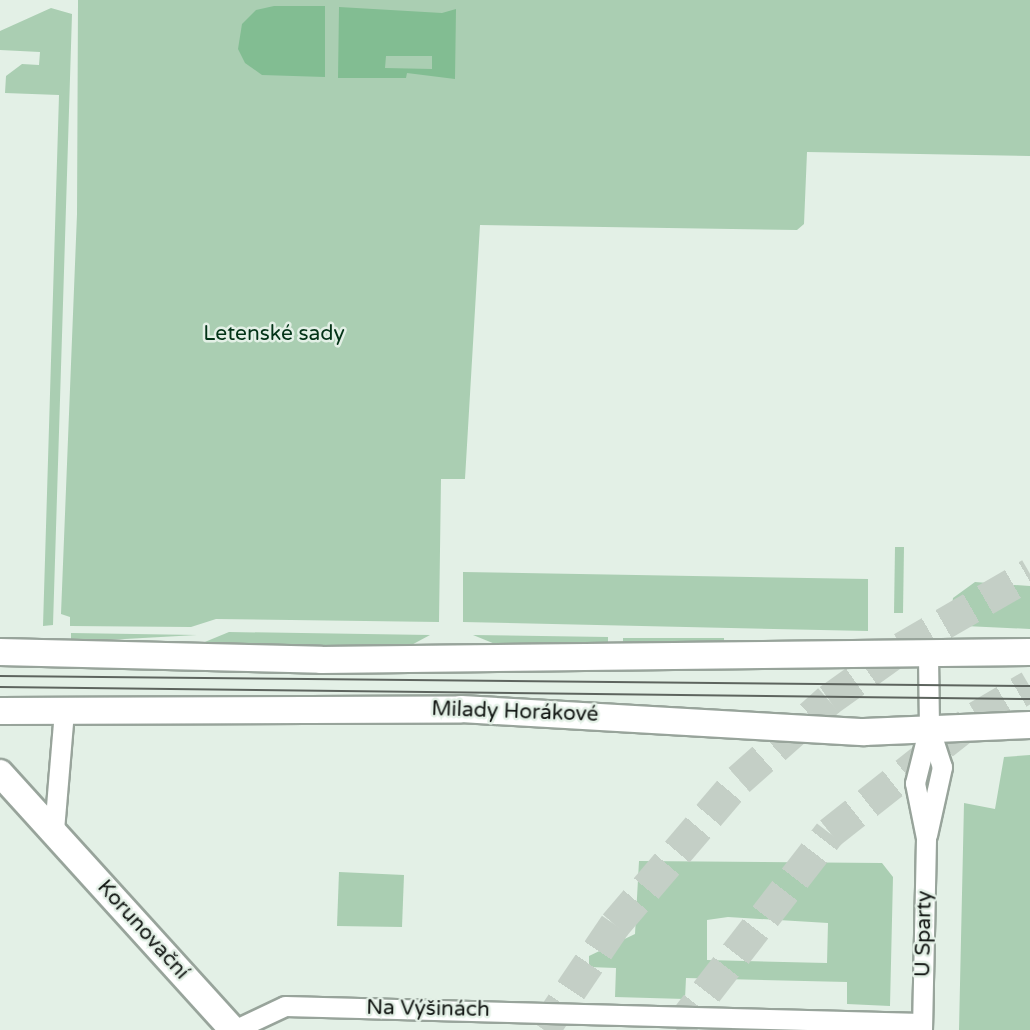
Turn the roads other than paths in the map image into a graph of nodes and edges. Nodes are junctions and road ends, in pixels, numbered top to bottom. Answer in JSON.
{"nodes":[{"id":1,"x":0,"y":652,"type":"edge"},
{"id":2,"x":1030,"y":652,"type":"edge"},
{"id":3,"x":928,"y":654,"type":"junction"},
{"id":4,"x":0,"y":711,"type":"edge"},
{"id":5,"x":64,"y":711,"type":"junction"},
{"id":6,"x":1030,"y":725,"type":"edge"},
{"id":7,"x":929,"y":727,"type":"junction"},
{"id":8,"x":0,"y":773,"type":"edge"},
{"id":9,"x":54,"y":830,"type":"junction"},
{"id":10,"x":922,"y":1027,"type":"edge"},
{"id":11,"x":234,"y":1030,"type":"edge"}],
"edges":[{"from":1,"to":3,"type":"main road"},
{"from":2,"to":3,"type":"main road"},
{"from":3,"to":7,"type":"street","name":"U Sparty"},
{"from":4,"to":5,"type":"main road","name":"Milady Horákové"},
{"from":5,"to":7,"type":"main road","name":"Milady Horákové"},
{"from":5,"to":9,"type":"street"},
{"from":6,"to":7,"type":"main road","name":"Milady Horákové"},
{"from":7,"to":10,"type":"street","name":"U Sparty"},
{"from":8,"to":9,"type":"main road","name":"Korunovační"},
{"from":9,"to":11,"type":"main road","name":"Korunovační"},
{"from":10,"to":11,"type":"street","name":"Na Výšinách"}]}
